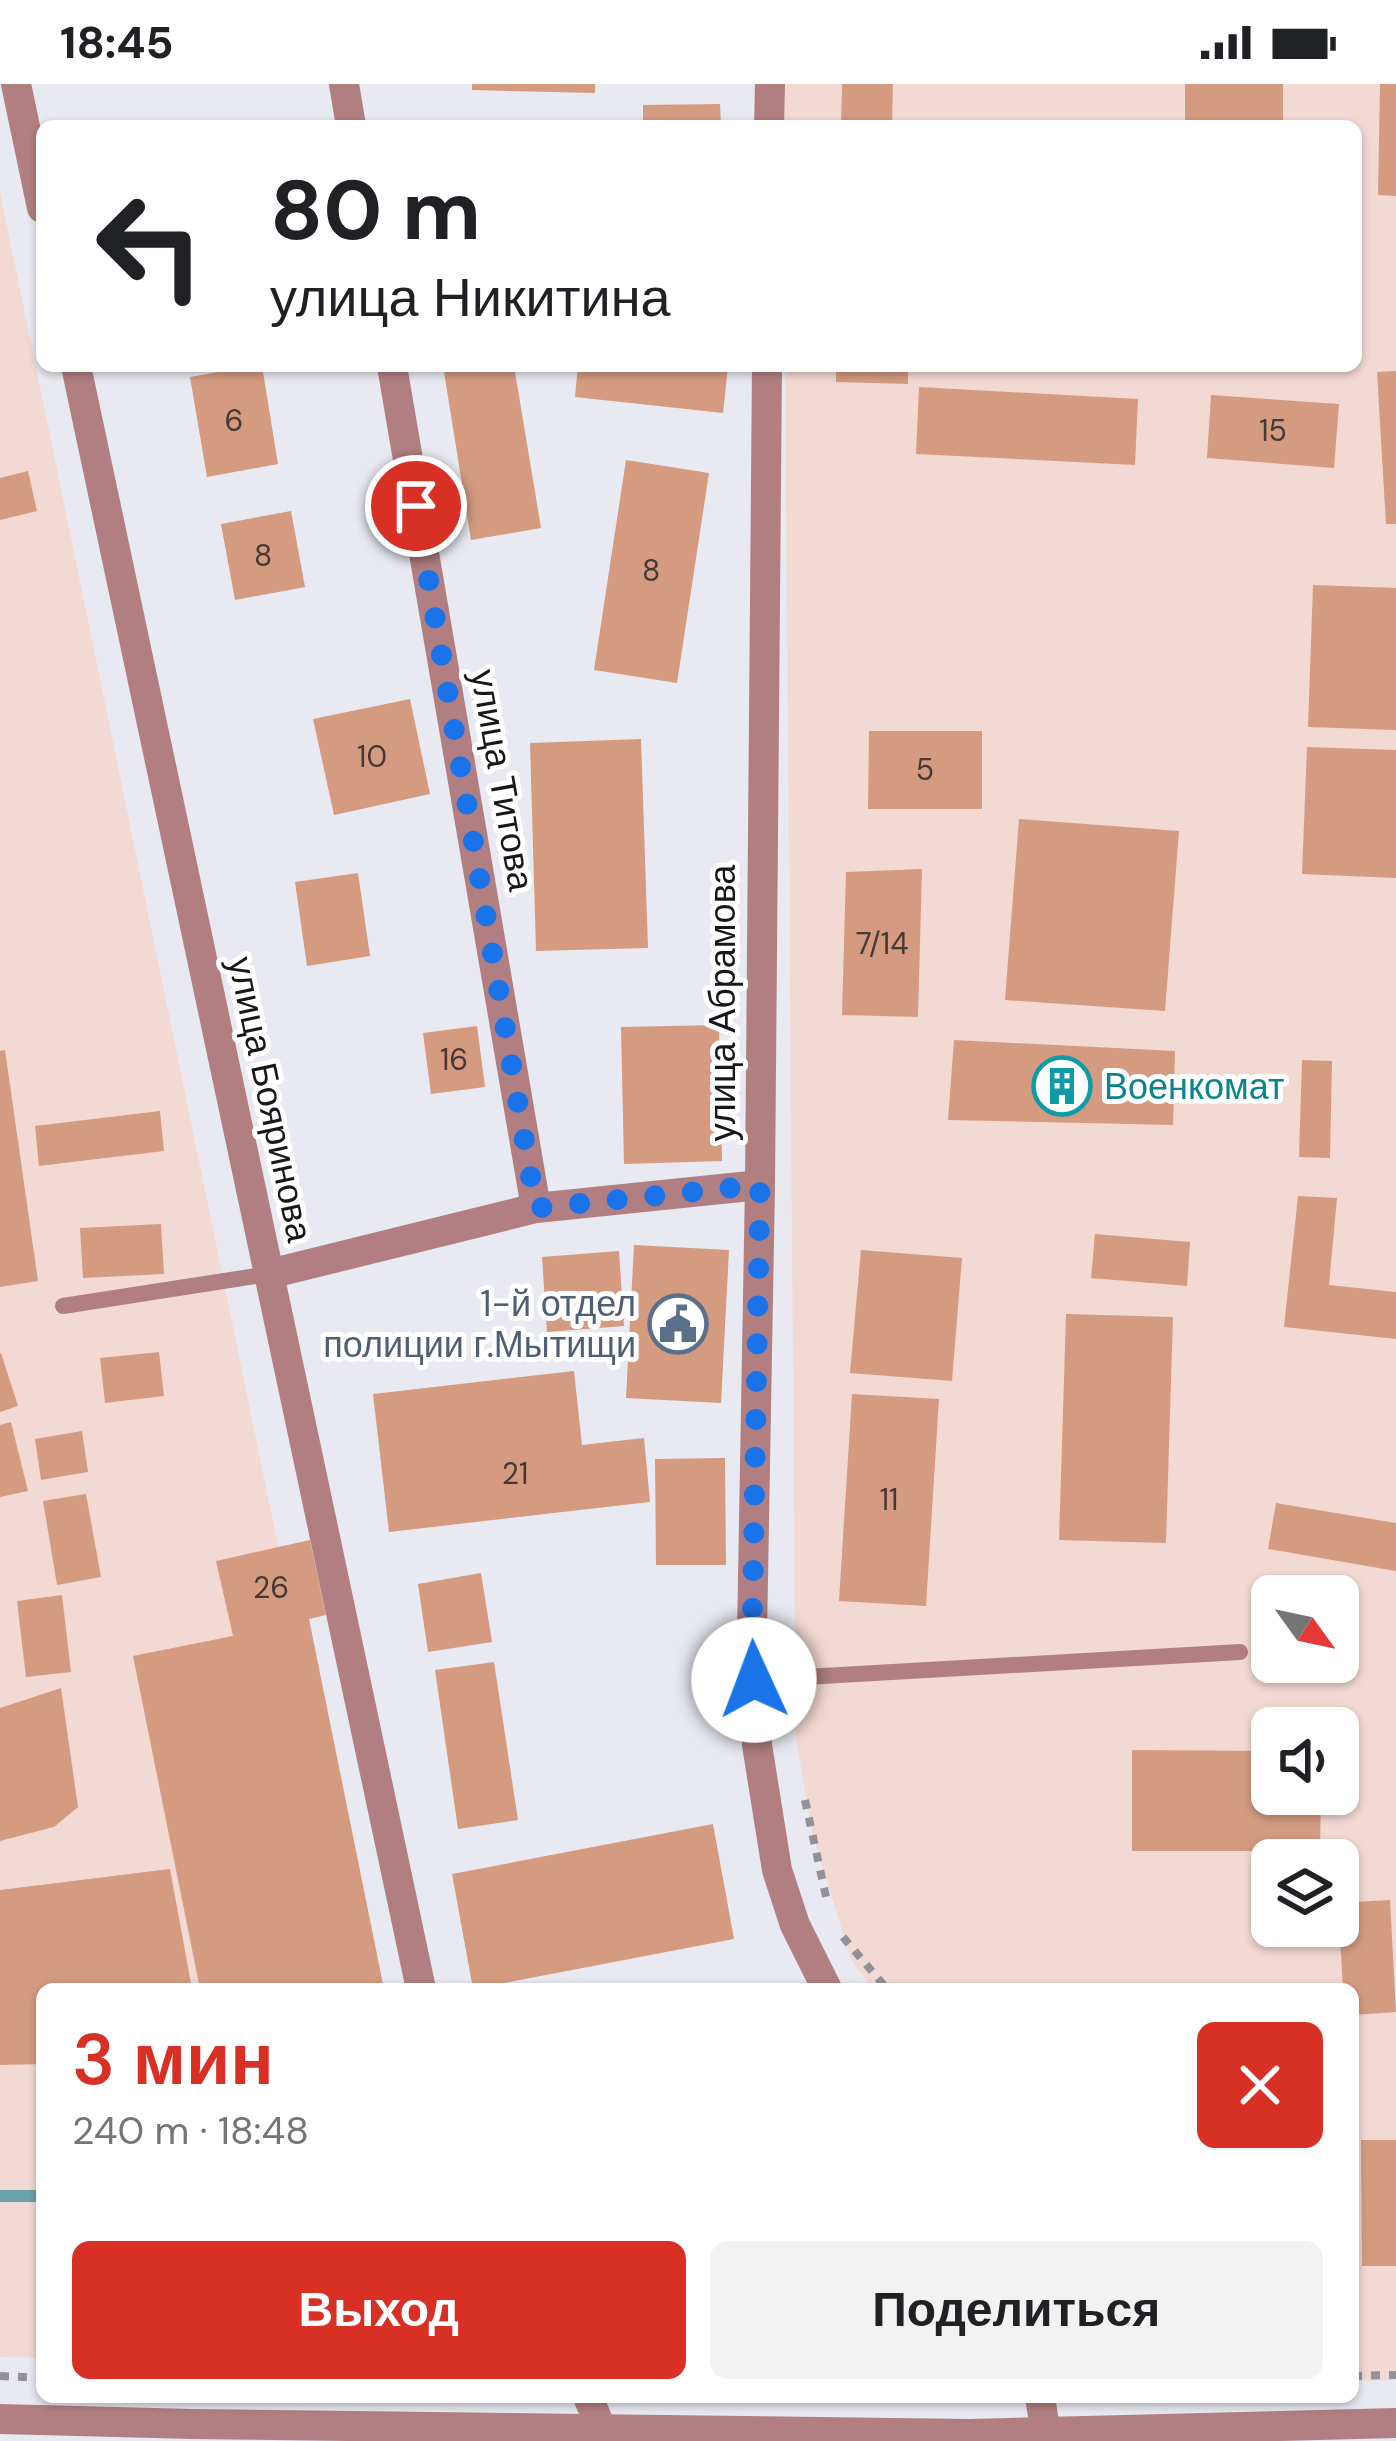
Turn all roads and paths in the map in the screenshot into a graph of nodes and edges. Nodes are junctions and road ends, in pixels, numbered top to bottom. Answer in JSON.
{"nodes":[{"id":1,"x":16,"y":84,"type":"edge"},
{"id":2,"x":344,"y":84,"type":"edge"},
{"id":3,"x":770,"y":84,"type":"edge"},
{"id":4,"x":350,"y":120,"type":"edge"},
{"id":5,"x":770,"y":120,"type":"edge"},
{"id":6,"x":36,"y":179,"type":"edge"},
{"id":7,"x":77,"y":372,"type":"edge"},
{"id":8,"x":393,"y":372,"type":"edge"},
{"id":9,"x":767,"y":372,"type":"edge"},
{"id":10,"x":760,"y":1185,"type":"junction"},
{"id":11,"x":536,"y":1208,"type":"junction"},
{"id":12,"x":269,"y":1274,"type":"junction"},
{"id":13,"x":63,"y":1306,"type":"dead end"},
{"id":14,"x":1240,"y":1652,"type":"dead end"},
{"id":15,"x":754,"y":1680,"type":"junction"},
{"id":16,"x":420,"y":1983,"type":"edge"},
{"id":17,"x":824,"y":1983,"type":"edge"},
{"id":18,"x":1396,"y":2375,"type":"edge"},
{"id":19,"x":0,"y":2376,"type":"edge"},
{"id":20,"x":1359,"y":2376,"type":"edge"},
{"id":21,"x":36,"y":2378,"type":"edge"},
{"id":22,"x":591,"y":2403,"type":"edge"},
{"id":23,"x":1041,"y":2403,"type":"edge"},
{"id":24,"x":0,"y":2419,"type":"edge"},
{"id":25,"x":1396,"y":2423,"type":"edge"},
{"id":26,"x":601,"y":2428,"type":"junction"},
{"id":27,"x":186,"y":2433,"type":"edge"},
{"id":28,"x":365,"y":2434,"type":"edge"},
{"id":29,"x":409,"y":2434,"type":"edge"},
{"id":30,"x":729,"y":2436,"type":"edge"},
{"id":31,"x":1047,"y":2437,"type":"edge"}],
"edges":[{"from":1,"to":6,"type":"street"},
{"from":2,"to":4,"type":"street"},
{"from":3,"to":5,"type":"street"},
{"from":7,"to":12,"type":"street","name":"улица Бояринова"},
{"from":8,"to":11,"type":"street","name":"улица Титова"},
{"from":9,"to":10,"type":"street","name":"улица Абрамова"},
{"from":10,"to":11,"type":"street"},
{"from":10,"to":15,"type":"street","name":"улица Абрамова"},
{"from":11,"to":12,"type":"street"},
{"from":12,"to":13,"type":"lane"},
{"from":12,"to":16,"type":"street","name":"улица Бояринова"},
{"from":14,"to":15,"type":"lane"},
{"from":15,"to":17,"type":"street","name":"улица Абрамова"},
{"from":18,"to":20,"type":"path"},
{"from":19,"to":21,"type":"path"},
{"from":22,"to":26,"type":"street"},
{"from":23,"to":31,"type":"street"},
{"from":24,"to":27,"type":"street"},
{"from":25,"to":31,"type":"street"},
{"from":26,"to":29,"type":"street"},
{"from":26,"to":30,"type":"street"},
{"from":27,"to":28,"type":"street"},
{"from":28,"to":29,"type":"street"},
{"from":30,"to":31,"type":"street"}]}
